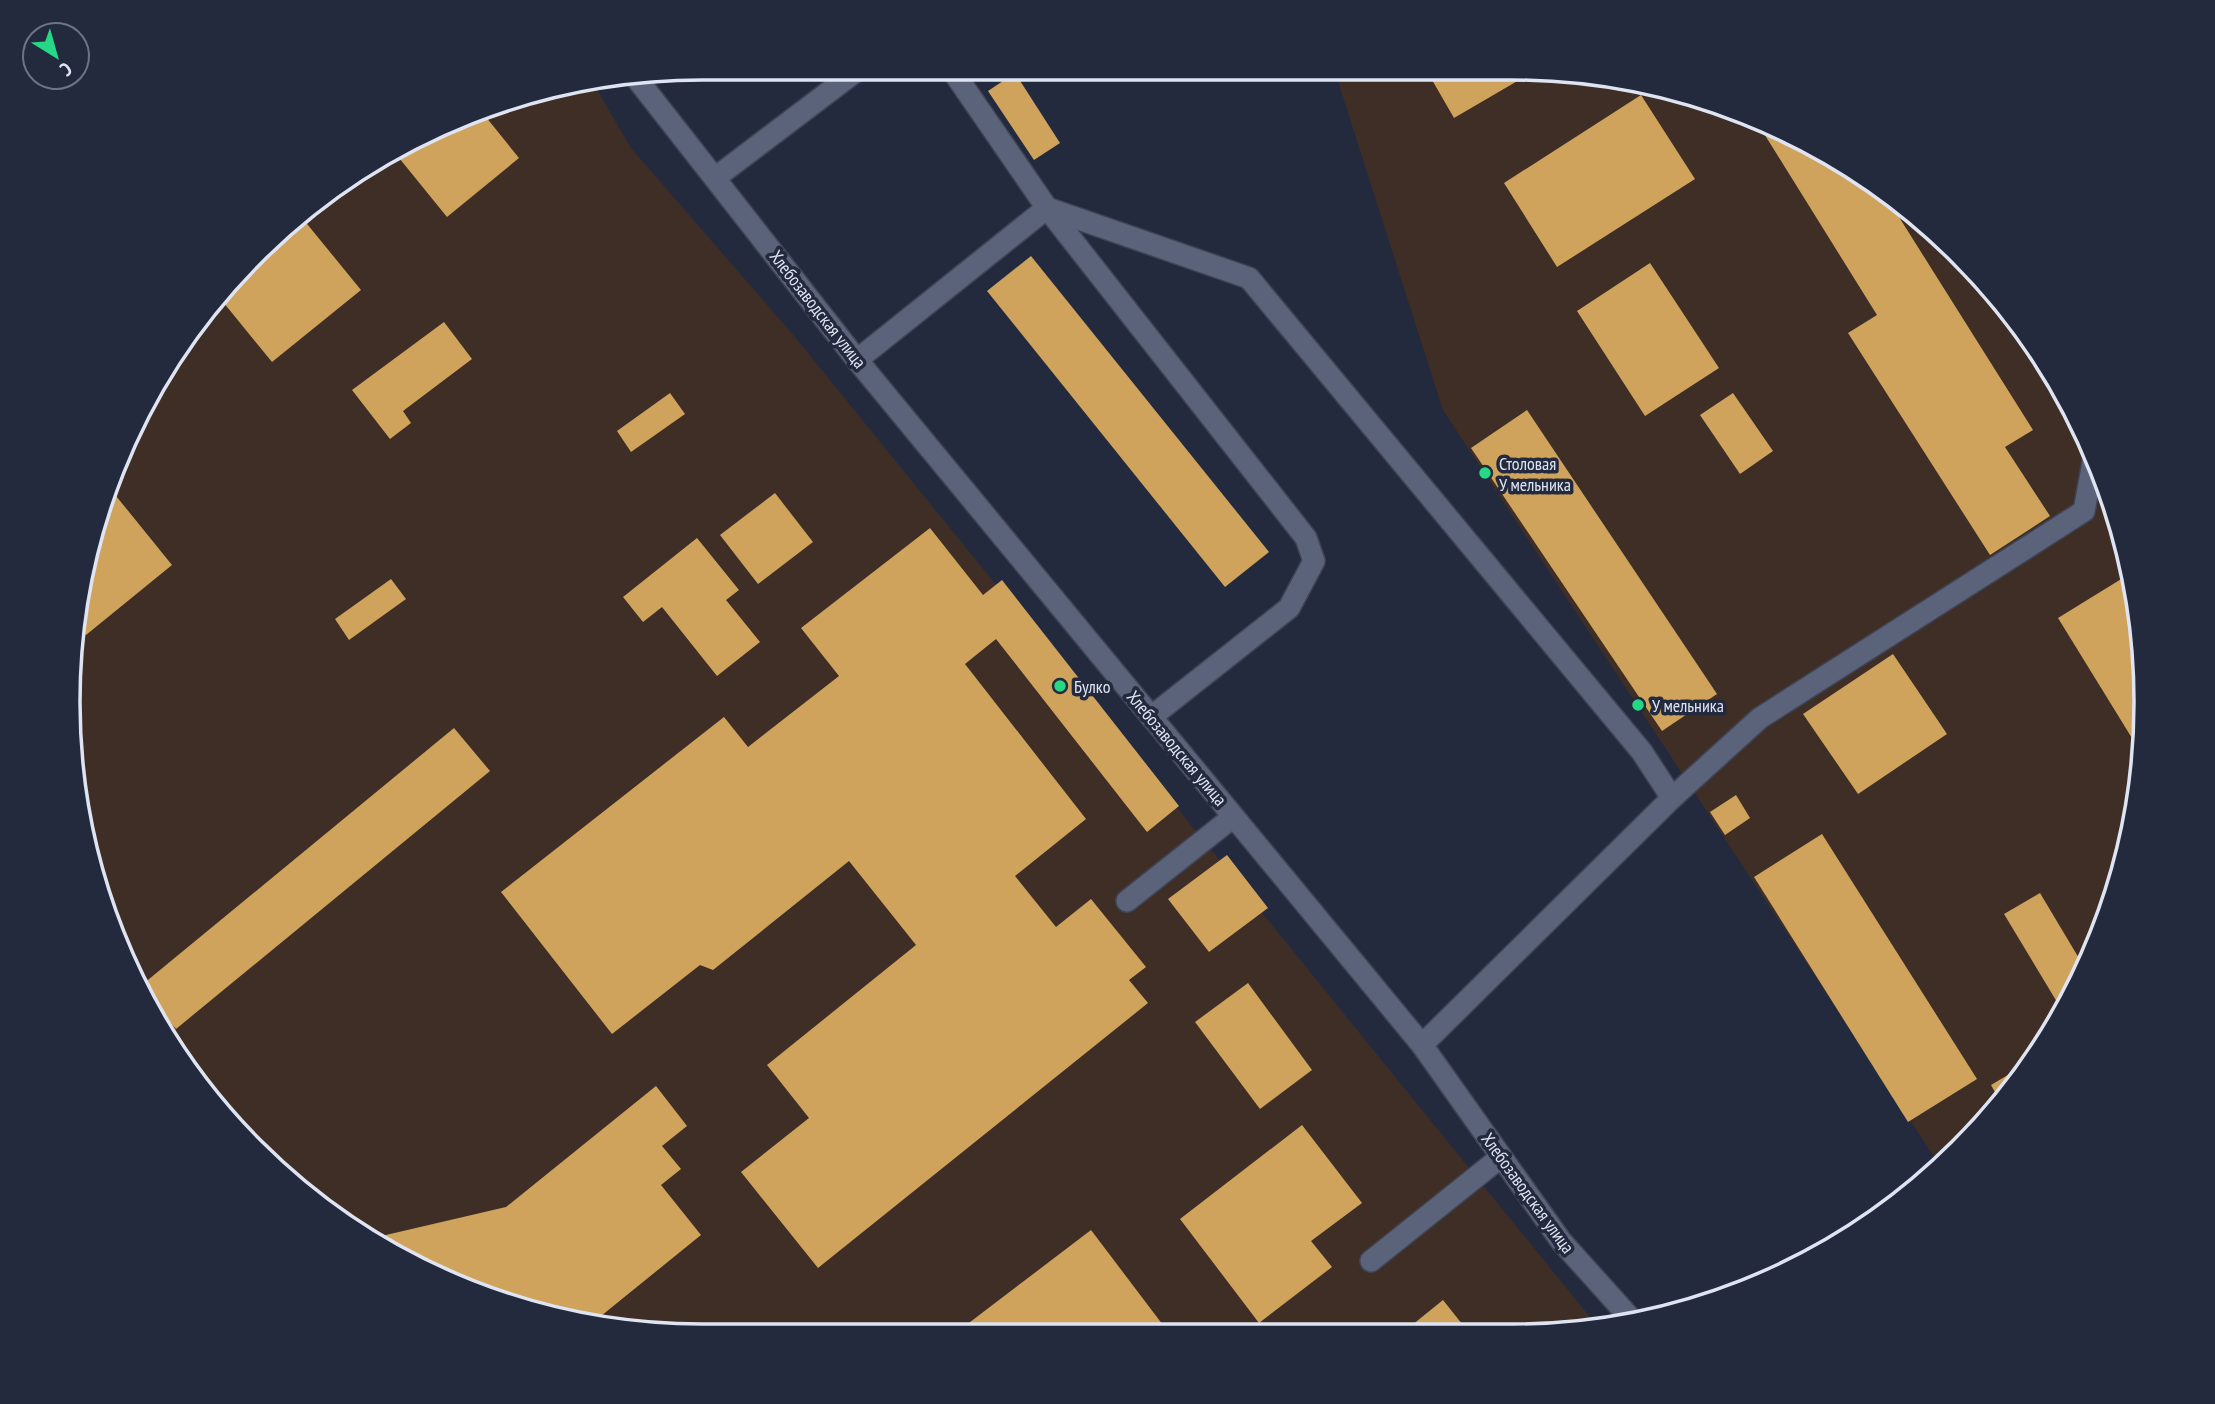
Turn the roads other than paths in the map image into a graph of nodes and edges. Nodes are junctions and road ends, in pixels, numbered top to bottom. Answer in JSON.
{"nodes":[{"id":1,"x":844,"y":80,"type":"edge"},
{"id":2,"x":959,"y":80,"type":"edge"},
{"id":3,"x":641,"y":84,"type":"edge"},
{"id":4,"x":715,"y":178,"type":"junction"},
{"id":5,"x":1047,"y":208,"type":"junction"},
{"id":6,"x":857,"y":360,"type":"junction"},
{"id":7,"x":2091,"y":474,"type":"edge"},
{"id":8,"x":1151,"y":717,"type":"junction"},
{"id":9,"x":1672,"y":798,"type":"junction"},
{"id":10,"x":1233,"y":817,"type":"junction"},
{"id":11,"x":1127,"y":901,"type":"dead end"},
{"id":12,"x":1422,"y":1045,"type":"junction"},
{"id":13,"x":1501,"y":1157,"type":"junction"},
{"id":14,"x":1371,"y":1261,"type":"dead end"},
{"id":15,"x":1626,"y":1313,"type":"edge"}],
"edges":[{"from":1,"to":4,"type":"street"},
{"from":2,"to":5,"type":"street"},
{"from":3,"to":4,"type":"street","name":"Хлебозаводская улица"},
{"from":4,"to":6,"type":"street","name":"Хлебозаводская улица"},
{"from":5,"to":6,"type":"street"},
{"from":5,"to":8,"type":"street"},
{"from":5,"to":9,"type":"street"},
{"from":6,"to":8,"type":"street","name":"Хлебозаводская улица"},
{"from":7,"to":9,"type":"street"},
{"from":8,"to":10,"type":"street","name":"Хлебозаводская улица"},
{"from":9,"to":12,"type":"street"},
{"from":10,"to":11,"type":"street"},
{"from":10,"to":12,"type":"street","name":"Хлебозаводская улица"},
{"from":12,"to":13,"type":"street","name":"Хлебозаводская улица"},
{"from":13,"to":14,"type":"street"},
{"from":13,"to":15,"type":"street","name":"Хлебозаводская улица"}]}
